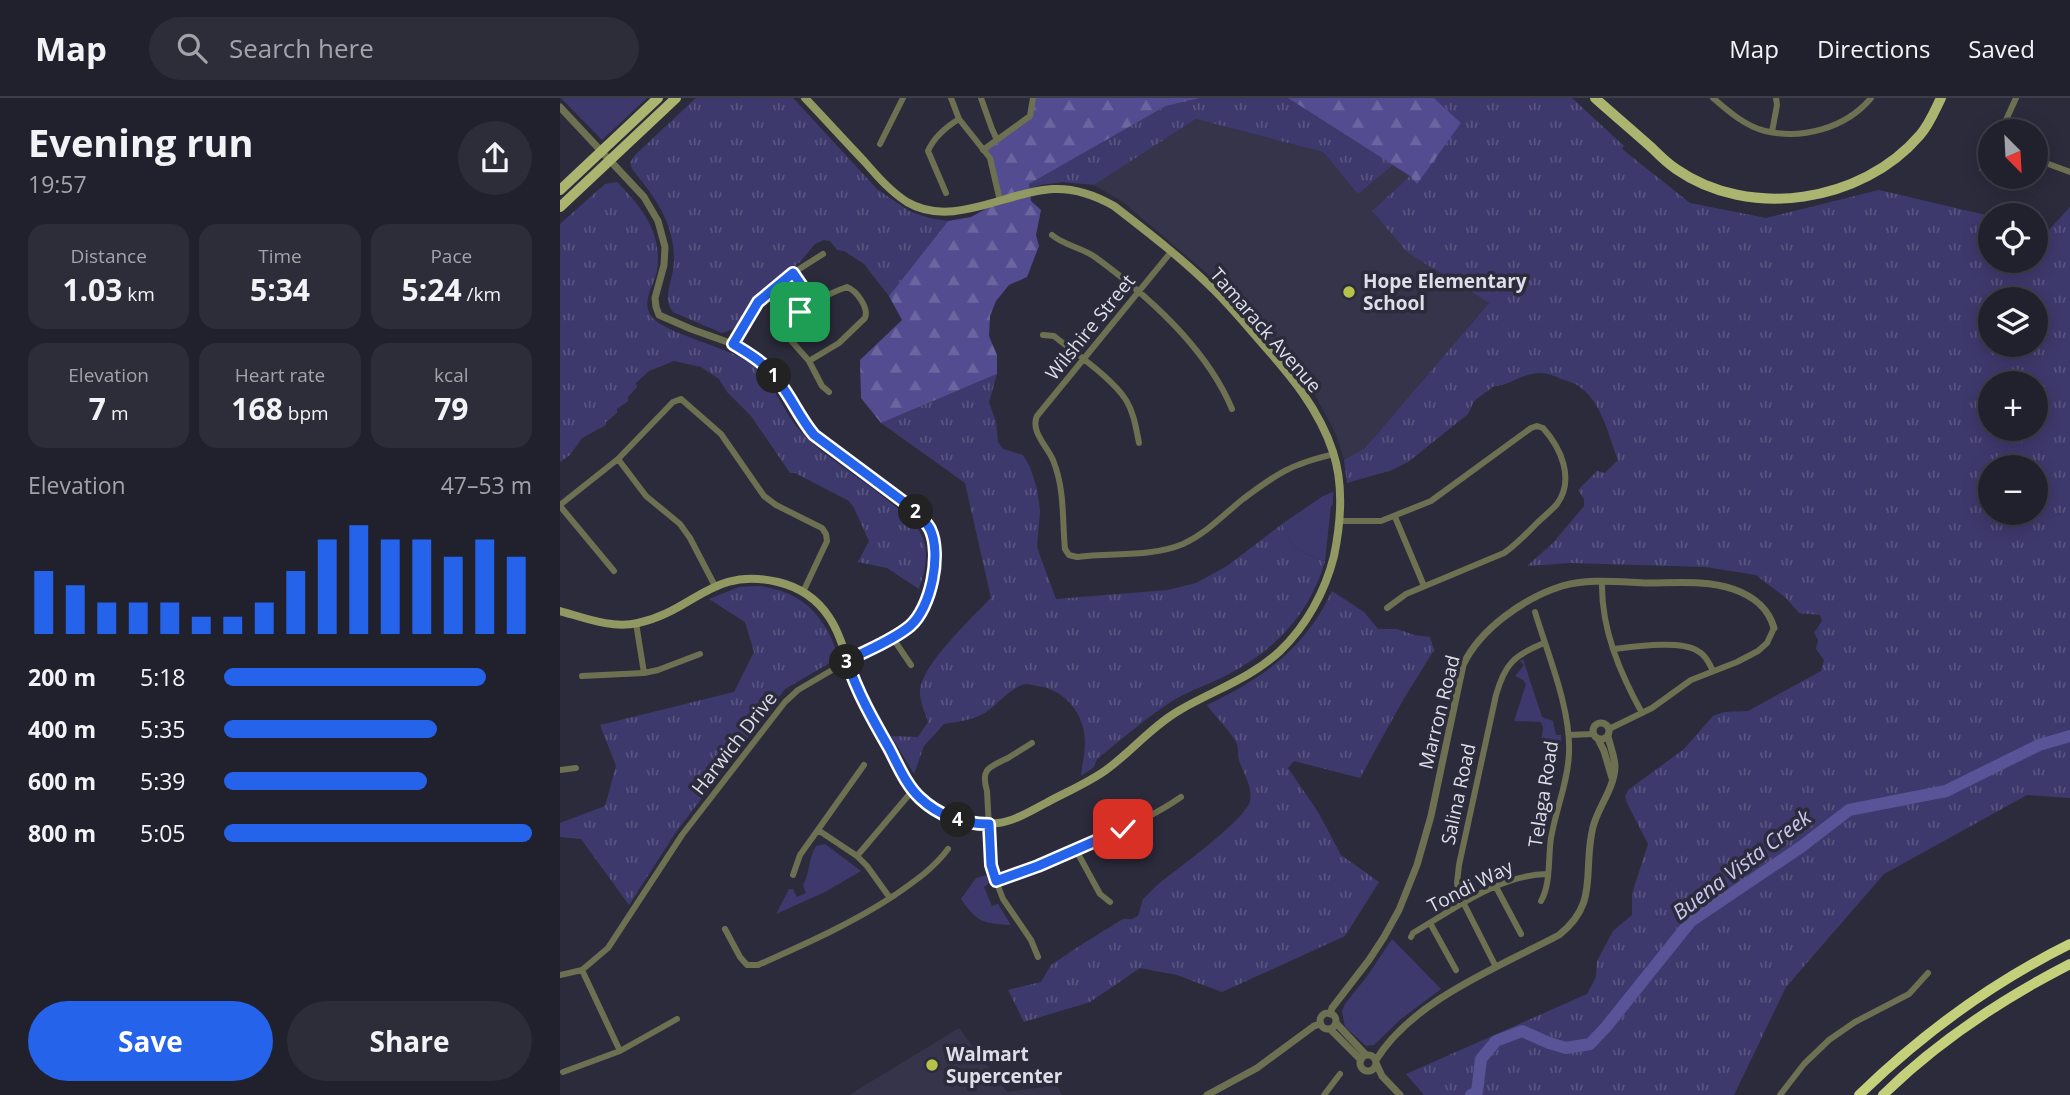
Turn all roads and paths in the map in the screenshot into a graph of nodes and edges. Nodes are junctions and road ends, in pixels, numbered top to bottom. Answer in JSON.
{"nodes":[{"id":1,"x":657,"y":98,"type":"edge"},
{"id":2,"x":676,"y":98,"type":"edge"},
{"id":3,"x":805,"y":98,"type":"edge"},
{"id":4,"x":903,"y":98,"type":"edge"},
{"id":5,"x":951,"y":98,"type":"edge"},
{"id":6,"x":981,"y":98,"type":"edge"},
{"id":7,"x":1032,"y":98,"type":"edge"},
{"id":8,"x":1595,"y":98,"type":"edge"},
{"id":9,"x":1713,"y":98,"type":"edge"},
{"id":10,"x":1776,"y":98,"type":"edge"},
{"id":11,"x":1871,"y":98,"type":"edge"},
{"id":12,"x":1941,"y":98,"type":"edge"},
{"id":13,"x":2016,"y":98,"type":"edge"},
{"id":14,"x":560,"y":107,"type":"edge"},
{"id":15,"x":959,"y":119,"type":"junction"},
{"id":16,"x":2006,"y":119,"type":"edge"},
{"id":17,"x":1772,"y":132,"type":"junction"},
{"id":18,"x":997,"y":139,"type":"junction"},
{"id":19,"x":880,"y":144,"type":"dead end"},
{"id":20,"x":983,"y":150,"type":"junction"},
{"id":21,"x":602,"y":151,"type":"junction"},
{"id":22,"x":610,"y":161,"type":"junction"},
{"id":23,"x":2048,"y":165,"type":"edge"},
{"id":24,"x":2070,"y":172,"type":"edge"},
{"id":25,"x":560,"y":190,"type":"edge"},
{"id":26,"x":946,"y":193,"type":"dead end"},
{"id":27,"x":1000,"y":201,"type":"junction"},
{"id":28,"x":560,"y":207,"type":"edge"},
{"id":29,"x":1052,"y":235,"type":"dead end"},
{"id":30,"x":1171,"y":251,"type":"junction"},
{"id":31,"x":823,"y":254,"type":"dead end"},
{"id":32,"x":793,"y":273,"type":"junction"},
{"id":33,"x":1138,"y":293,"type":"junction"},
{"id":34,"x":813,"y":302,"type":"junction"},
{"id":35,"x":1043,"y":335,"type":"dead end"},
{"id":36,"x":733,"y":344,"type":"junction"},
{"id":37,"x":1084,"y":360,"type":"junction"},
{"id":38,"x":809,"y":361,"type":"junction"},
{"id":39,"x":829,"y":392,"type":"dead end"},
{"id":40,"x":1232,"y":409,"type":"dead end"},
{"id":41,"x":1139,"y":443,"type":"dead end"},
{"id":42,"x":1334,"y":454,"type":"junction"},
{"id":43,"x":618,"y":459,"type":"junction"},
{"id":44,"x":560,"y":505,"type":"edge"},
{"id":45,"x":1395,"y":517,"type":"junction"},
{"id":46,"x":1339,"y":521,"type":"junction"},
{"id":47,"x":614,"y":571,"type":"dead end"},
{"id":48,"x":1602,"y":582,"type":"junction"},
{"id":49,"x":715,"y":586,"type":"junction"},
{"id":50,"x":1424,"y":586,"type":"junction"},
{"id":51,"x":803,"y":592,"type":"junction"},
{"id":52,"x":1387,"y":608,"type":"dead end"},
{"id":53,"x":560,"y":611,"type":"edge"},
{"id":54,"x":1535,"y":612,"type":"dead end"},
{"id":55,"x":636,"y":623,"type":"junction"},
{"id":56,"x":1774,"y":628,"type":"joint"},
{"id":57,"x":892,"y":637,"type":"junction"},
{"id":58,"x":1544,"y":643,"type":"junction"},
{"id":59,"x":1613,"y":649,"type":"junction"},
{"id":60,"x":700,"y":654,"type":"dead end"},
{"id":61,"x":851,"y":659,"type":"junction"},
{"id":62,"x":911,"y":665,"type":"dead end"},
{"id":63,"x":1713,"y":671,"type":"junction"},
{"id":64,"x":644,"y":673,"type":"junction"},
{"id":65,"x":582,"y":676,"type":"dead end"},
{"id":66,"x":1642,"y":713,"type":"junction"},
{"id":67,"x":1608,"y":732,"type":"junction"},
{"id":68,"x":1569,"y":735,"type":"junction"},
{"id":69,"x":1596,"y":736,"type":"junction"},
{"id":70,"x":1032,"y":743,"type":"dead end"},
{"id":71,"x":864,"y":765,"type":"dead end"},
{"id":72,"x":576,"y":768,"type":"dead end"},
{"id":73,"x":560,"y":771,"type":"edge"},
{"id":74,"x":1612,"y":778,"type":"junction"},
{"id":75,"x":913,"y":790,"type":"junction"},
{"id":76,"x":1181,"y":797,"type":"dead end"},
{"id":77,"x":989,"y":824,"type":"junction"},
{"id":78,"x":818,"y":830,"type":"junction"},
{"id":79,"x":948,"y":849,"type":"dead end"},
{"id":80,"x":1076,"y":850,"type":"junction"},
{"id":81,"x":857,"y":856,"type":"junction"},
{"id":82,"x":1547,"y":874,"type":"junction"},
{"id":83,"x":793,"y":876,"type":"dead end"},
{"id":84,"x":996,"y":881,"type":"junction"},
{"id":85,"x":1496,"y":887,"type":"junction"},
{"id":86,"x":890,"y":898,"type":"junction"},
{"id":87,"x":1541,"y":901,"type":"dead end"},
{"id":88,"x":1110,"y":902,"type":"dead end"},
{"id":89,"x":1463,"y":904,"type":"junction"},
{"id":90,"x":1430,"y":923,"type":"junction"},
{"id":91,"x":725,"y":929,"type":"dead end"},
{"id":92,"x":1521,"y":934,"type":"dead end"},
{"id":93,"x":1411,"y":937,"type":"dead end"},
{"id":94,"x":2070,"y":944,"type":"edge"},
{"id":95,"x":1038,"y":957,"type":"dead end"},
{"id":96,"x":2070,"y":964,"type":"edge"},
{"id":97,"x":1496,"y":967,"type":"junction"},
{"id":98,"x":582,"y":970,"type":"junction"},
{"id":99,"x":1455,"y":970,"type":"dead end"},
{"id":100,"x":1928,"y":973,"type":"dead end"},
{"id":101,"x":560,"y":975,"type":"edge"},
{"id":102,"x":1330,"y":1014,"type":"junction"},
{"id":103,"x":677,"y":1019,"type":"dead end"},
{"id":104,"x":1320,"y":1024,"type":"junction"},
{"id":105,"x":1333,"y":1026,"type":"junction"},
{"id":106,"x":620,"y":1051,"type":"junction"},
{"id":107,"x":1370,"y":1059,"type":"junction"},
{"id":108,"x":1370,"y":1070,"type":"junction"},
{"id":109,"x":563,"y":1072,"type":"dead end"},
{"id":110,"x":1340,"y":1074,"type":"dead end"},
{"id":111,"x":1385,"y":1079,"type":"junction"},
{"id":112,"x":1207,"y":1095,"type":"edge"},
{"id":113,"x":1324,"y":1095,"type":"edge"},
{"id":114,"x":1400,"y":1095,"type":"edge"},
{"id":115,"x":1780,"y":1095,"type":"edge"},
{"id":116,"x":1858,"y":1095,"type":"edge"},
{"id":117,"x":1883,"y":1095,"type":"edge"}],
"edges":[{"from":1,"to":21,"type":"main road"},
{"from":2,"to":22,"type":"main road"},
{"from":3,"to":27,"type":"main road","name":"Tamarack Avenue"},
{"from":4,"to":19,"type":"street"},
{"from":5,"to":15,"type":"street"},
{"from":6,"to":18,"type":"street"},
{"from":7,"to":18,"type":"street"},
{"from":8,"to":12,"type":"main road"},
{"from":9,"to":17,"type":"street"},
{"from":10,"to":17,"type":"street"},
{"from":11,"to":17,"type":"street"},
{"from":13,"to":16,"type":"street"},
{"from":14,"to":21,"type":"street"},
{"from":15,"to":20,"type":"street"},
{"from":15,"to":26,"type":"street"},
{"from":18,"to":20,"type":"street"},
{"from":20,"to":27,"type":"street"},
{"from":21,"to":22,"type":"street"},
{"from":21,"to":25,"type":"main road"},
{"from":22,"to":28,"type":"main road"},
{"from":22,"to":36,"type":"street","name":"Harwich Drive"},
{"from":23,"to":24,"type":"street"},
{"from":27,"to":30,"type":"main road","name":"Tamarack Avenue"},
{"from":29,"to":33,"type":"street"},
{"from":30,"to":33,"type":"street","name":"Wilshire Street"},
{"from":30,"to":42,"type":"main road","name":"Tamarack Avenue"},
{"from":31,"to":32,"type":"street"},
{"from":32,"to":34,"type":"street"},
{"from":32,"to":36,"type":"street"},
{"from":33,"to":37,"type":"street","name":"Wilshire Street"},
{"from":33,"to":40,"type":"street"},
{"from":34,"to":38,"type":"street"},
{"from":34,"to":38,"type":"street"},
{"from":35,"to":37,"type":"street"},
{"from":36,"to":57,"type":"street","name":"Harwich Drive"},
{"from":37,"to":41,"type":"street"},
{"from":37,"to":42,"type":"street","name":"Wilshire Street"},
{"from":38,"to":39,"type":"street"},
{"from":42,"to":46,"type":"main road","name":"Tamarack Avenue"},
{"from":43,"to":44,"type":"street"},
{"from":43,"to":49,"type":"street"},
{"from":43,"to":51,"type":"street"},
{"from":44,"to":47,"type":"street"},
{"from":45,"to":46,"type":"street"},
{"from":45,"to":50,"type":"street"},
{"from":45,"to":50,"type":"street"},
{"from":46,"to":77,"type":"main road","name":"Tamarack Avenue"},
{"from":48,"to":56,"type":"street","name":"Marron Road"},
{"from":48,"to":59,"type":"street"},
{"from":48,"to":102,"type":"street","name":"Marron Road"},
{"from":49,"to":51,"type":"main road","name":"Tamarack Avenue"},
{"from":49,"to":55,"type":"main road","name":"Tamarack Avenue"},
{"from":50,"to":52,"type":"street"},
{"from":51,"to":61,"type":"main road","name":"Tamarack Avenue"},
{"from":53,"to":55,"type":"main road","name":"Tamarack Avenue"},
{"from":54,"to":58,"type":"street","name":"Telaga Road"},
{"from":55,"to":64,"type":"street"},
{"from":56,"to":63,"type":"street"},
{"from":57,"to":61,"type":"street","name":"Harwich Drive"},
{"from":57,"to":62,"type":"street"},
{"from":58,"to":68,"type":"street","name":"Telaga Road"},
{"from":58,"to":89,"type":"street","name":"Salina Road"},
{"from":59,"to":63,"type":"street"},
{"from":59,"to":66,"type":"street"},
{"from":60,"to":64,"type":"street"},
{"from":61,"to":75,"type":"main road","name":"Tamarack Avenue"},
{"from":61,"to":98,"type":"street","name":"Harwich Drive"},
{"from":63,"to":66,"type":"street"},
{"from":64,"to":65,"type":"street"},
{"from":66,"to":67,"type":"street"},
{"from":67,"to":69,"type":"street"},
{"from":67,"to":69,"type":"street"},
{"from":67,"to":74,"type":"street"},
{"from":68,"to":69,"type":"street"},
{"from":68,"to":82,"type":"street","name":"Telaga Road"},
{"from":69,"to":74,"type":"street"},
{"from":70,"to":77,"type":"street"},
{"from":71,"to":78,"type":"street"},
{"from":72,"to":73,"type":"street"},
{"from":74,"to":97,"type":"street"},
{"from":75,"to":77,"type":"main road","name":"Tamarack Avenue"},
{"from":75,"to":81,"type":"street"},
{"from":76,"to":80,"type":"street"},
{"from":77,"to":84,"type":"street"},
{"from":78,"to":81,"type":"street"},
{"from":78,"to":83,"type":"street"},
{"from":79,"to":86,"type":"street"},
{"from":80,"to":84,"type":"street"},
{"from":80,"to":88,"type":"street"},
{"from":81,"to":86,"type":"street"},
{"from":82,"to":85,"type":"street","name":"Tondi Way"},
{"from":82,"to":87,"type":"street","name":"Telaga Road"},
{"from":84,"to":95,"type":"street"},
{"from":85,"to":89,"type":"street","name":"Tondi Way"},
{"from":85,"to":92,"type":"street"},
{"from":86,"to":91,"type":"street"},
{"from":89,"to":90,"type":"street","name":"Tondi Way"},
{"from":89,"to":97,"type":"street","name":"Salina Road"},
{"from":90,"to":93,"type":"street","name":"Tondi Way"},
{"from":90,"to":99,"type":"street"},
{"from":94,"to":116,"type":"highway"},
{"from":96,"to":117,"type":"highway"},
{"from":97,"to":107,"type":"street"},
{"from":98,"to":101,"type":"street","name":"Harwich Drive"},
{"from":98,"to":106,"type":"street"},
{"from":100,"to":115,"type":"street"},
{"from":102,"to":104,"type":"street"},
{"from":102,"to":105,"type":"street"},
{"from":103,"to":106,"type":"street"},
{"from":104,"to":105,"type":"street"},
{"from":104,"to":112,"type":"street"},
{"from":105,"to":107,"type":"street"},
{"from":106,"to":109,"type":"street"},
{"from":107,"to":108,"type":"street"},
{"from":107,"to":108,"type":"street"},
{"from":107,"to":111,"type":"street"},
{"from":108,"to":111,"type":"street"},
{"from":110,"to":113,"type":"street"},
{"from":111,"to":114,"type":"street"}]}
